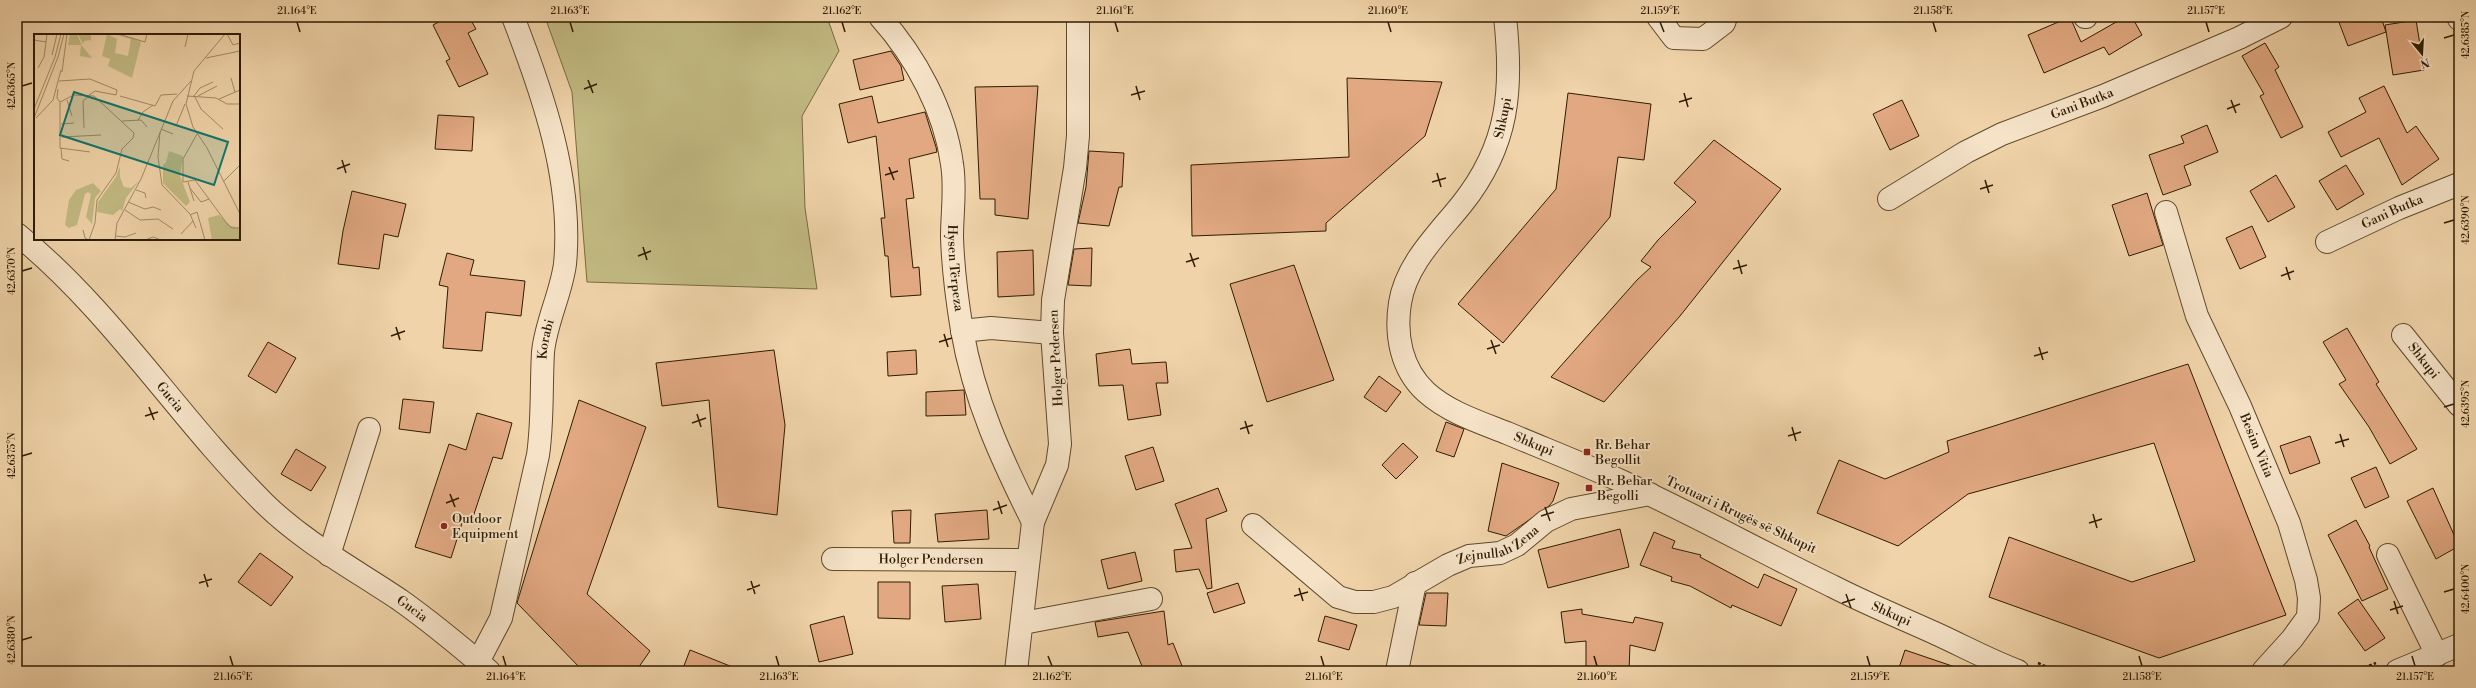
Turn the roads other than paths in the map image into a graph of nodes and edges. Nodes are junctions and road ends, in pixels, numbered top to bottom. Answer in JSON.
{"nodes":[{"id":1,"x":513,"y":17,"type":"edge"},
{"id":2,"x":880,"y":17,"type":"edge"},
{"id":3,"x":1078,"y":17,"type":"edge"},
{"id":4,"x":1505,"y":17,"type":"edge"},
{"id":5,"x":1658,"y":17,"type":"edge"},
{"id":6,"x":1726,"y":17,"type":"edge"},
{"id":7,"x":2281,"y":17,"type":"edge"},
{"id":8,"x":2459,"y":184,"type":"edge"},
{"id":9,"x":1889,"y":199,"type":"dead end"},
{"id":10,"x":2166,"y":212,"type":"dead end"},
{"id":11,"x":17,"y":234,"type":"edge"},
{"id":12,"x":2327,"y":242,"type":"dead end"},
{"id":13,"x":962,"y":330,"type":"junction"},
{"id":14,"x":1052,"y":333,"type":"junction"},
{"id":15,"x":2403,"y":336,"type":"dead end"},
{"id":16,"x":2459,"y":405,"type":"edge"},
{"id":17,"x":369,"y":429,"type":"dead end"},
{"id":18,"x":1650,"y":494,"type":"junction"},
{"id":19,"x":1033,"y":522,"type":"junction"},
{"id":20,"x":1253,"y":525,"type":"dead end"},
{"id":21,"x":329,"y":555,"type":"junction"},
{"id":22,"x":2388,"y":555,"type":"dead end"},
{"id":23,"x":833,"y":558,"type":"dead end"},
{"id":24,"x":1028,"y":560,"type":"junction"},
{"id":25,"x":1415,"y":583,"type":"junction"},
{"id":26,"x":1151,"y":599,"type":"dead end"},
{"id":27,"x":1023,"y":623,"type":"junction"},
{"id":28,"x":2459,"y":645,"type":"edge"},
{"id":29,"x":2437,"y":655,"type":"junction"},
{"id":30,"x":483,"y":666,"type":"edge"},
{"id":31,"x":2026,"y":666,"type":"edge"},
{"id":32,"x":1016,"y":671,"type":"edge"},
{"id":33,"x":1397,"y":671,"type":"edge"},
{"id":34,"x":2263,"y":671,"type":"edge"},
{"id":35,"x":2397,"y":671,"type":"edge"}],
"edges":[{"from":1,"to":30,"type":"street","name":"Korabi"},
{"from":2,"to":13,"type":"street","name":"Hysen Tërpeza"},
{"from":3,"to":14,"type":"street","name":"Holger Pedersen"},
{"from":4,"to":18,"type":"street","name":"Shkupi"},
{"from":5,"to":6,"type":"street"},
{"from":7,"to":9,"type":"street","name":"Gani Butka"},
{"from":8,"to":12,"type":"street","name":"Gani Butka"},
{"from":10,"to":34,"type":"street","name":"Besim Vitia"},
{"from":11,"to":21,"type":"street","name":"Gucia"},
{"from":13,"to":14,"type":"street"},
{"from":13,"to":19,"type":"street","name":"Hysen Tërpeza"},
{"from":14,"to":19,"type":"street","name":"Holger Pedersen"},
{"from":15,"to":16,"type":"street","name":"Shkupi"},
{"from":17,"to":21,"type":"street"},
{"from":18,"to":25,"type":"street","name":"Zejnullah Zena"},
{"from":18,"to":31,"type":"street","name":"Shkupi"},
{"from":19,"to":24,"type":"street","name":"Holger Pedersen"},
{"from":20,"to":25,"type":"street","name":"Zejnullah Zena"},
{"from":21,"to":30,"type":"street","name":"Gucia"},
{"from":22,"to":29,"type":"street"},
{"from":23,"to":24,"type":"street","name":"Holger Pendersen"},
{"from":24,"to":27,"type":"street","name":"Holger Pedersen"},
{"from":25,"to":33,"type":"street"},
{"from":26,"to":27,"type":"street"},
{"from":27,"to":32,"type":"street","name":"Holger Pedersen"},
{"from":28,"to":29,"type":"street"},
{"from":29,"to":35,"type":"street"}]}
